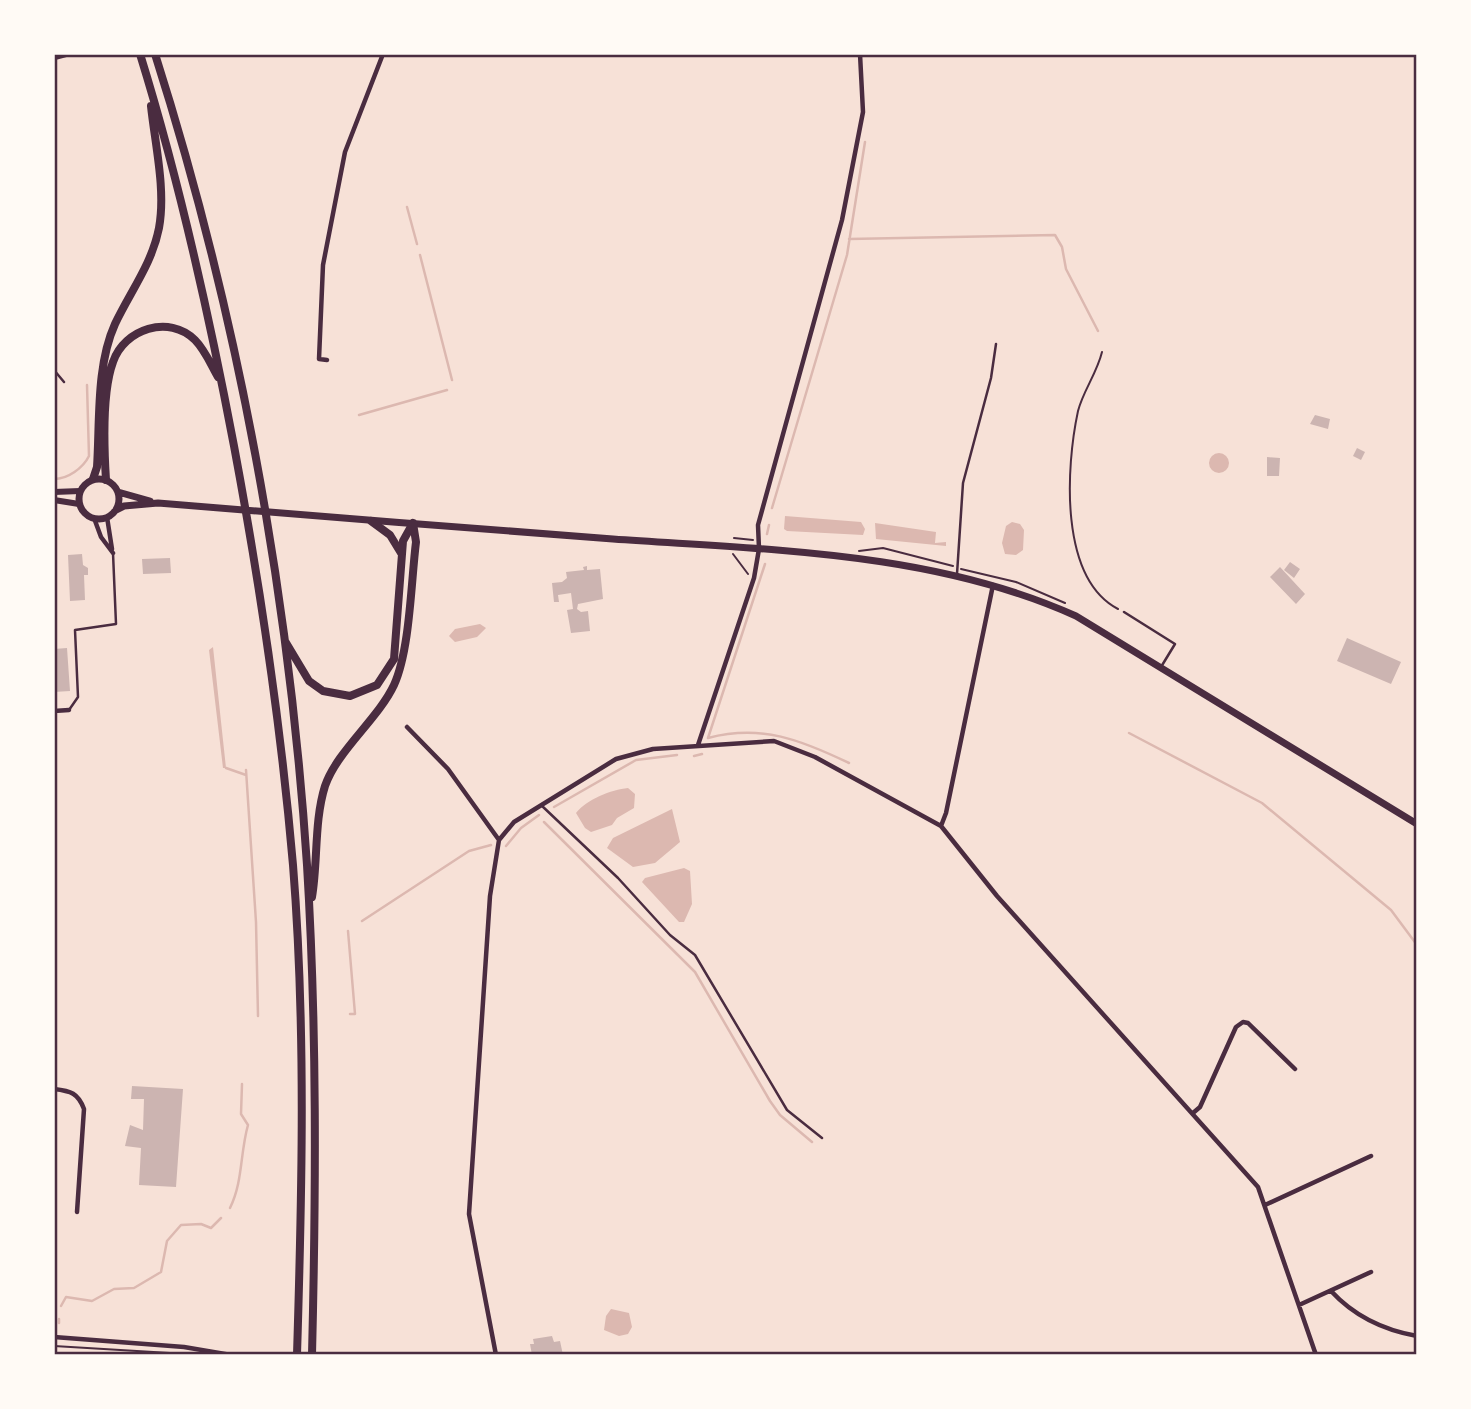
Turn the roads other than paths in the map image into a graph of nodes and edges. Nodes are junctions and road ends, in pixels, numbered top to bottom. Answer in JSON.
{"nodes":[{"id":1,"x":69,"y":54,"type":"edge"},
{"id":2,"x":383,"y":54,"type":"edge"},
{"id":3,"x":860,"y":54,"type":"edge"},
{"id":4,"x":141,"y":57,"type":"edge"},
{"id":5,"x":156,"y":57,"type":"edge"},
{"id":6,"x":54,"y":58,"type":"edge"},
{"id":7,"x":149,"y":82,"type":"junction"},
{"id":8,"x":996,"y":344,"type":"dead end"},
{"id":9,"x":327,"y":360,"type":"dead end"},
{"id":10,"x":54,"y":370,"type":"edge"},
{"id":11,"x":222,"y":382,"type":"junction"},
{"id":12,"x":64,"y":383,"type":"dead end"},
{"id":13,"x":93,"y":479,"type":"junction"},
{"id":14,"x":106,"y":480,"type":"junction"},
{"id":15,"x":80,"y":491,"type":"junction"},
{"id":16,"x":54,"y":492,"type":"edge"},
{"id":17,"x":118,"y":492,"type":"junction"},
{"id":18,"x":54,"y":500,"type":"edge"},
{"id":19,"x":158,"y":503,"type":"junction"},
{"id":20,"x":79,"y":504,"type":"junction"},
{"id":21,"x":116,"y":510,"type":"junction"},
{"id":22,"x":107,"y":517,"type":"junction"},
{"id":23,"x":94,"y":519,"type":"junction"},
{"id":24,"x":371,"y":521,"type":"junction"},
{"id":25,"x":413,"y":523,"type":"junction"},
{"id":26,"x":759,"y":549,"type":"junction"},
{"id":27,"x":113,"y":554,"type":"junction"},
{"id":28,"x":402,"y":555,"type":"junction"},
{"id":29,"x":958,"y":572,"type":"junction"},
{"id":30,"x":993,"y":584,"type":"junction"},
{"id":31,"x":1124,"y":612,"type":"road end"},
{"id":32,"x":283,"y":636,"type":"junction"},
{"id":33,"x":1161,"y":667,"type":"junction"},
{"id":34,"x":69,"y":710,"type":"joint"},
{"id":35,"x":54,"y":711,"type":"edge"},
{"id":36,"x":407,"y":727,"type":"dead end"},
{"id":37,"x":698,"y":745,"type":"junction"},
{"id":38,"x":541,"y":804,"type":"junction"},
{"id":39,"x":1417,"y":824,"type":"edge"},
{"id":40,"x":941,"y":826,"type":"junction"},
{"id":41,"x":499,"y":839,"type":"junction"},
{"id":42,"x":309,"y":914,"type":"junction"},
{"id":43,"x":1294,"y":1069,"type":"dead end"},
{"id":44,"x":54,"y":1089,"type":"edge"},
{"id":45,"x":1193,"y":1113,"type":"junction"},
{"id":46,"x":822,"y":1138,"type":"dead end"},
{"id":47,"x":1371,"y":1156,"type":"dead end"},
{"id":48,"x":1265,"y":1205,"type":"junction"},
{"id":49,"x":77,"y":1212,"type":"dead end"},
{"id":50,"x":1371,"y":1272,"type":"dead end"},
{"id":51,"x":1331,"y":1291,"type":"junction"},
{"id":52,"x":1299,"y":1305,"type":"junction"},
{"id":53,"x":1417,"y":1336,"type":"edge"},
{"id":54,"x":54,"y":1337,"type":"edge"},
{"id":55,"x":297,"y":1353,"type":"edge"},
{"id":56,"x":232,"y":1355,"type":"edge"},
{"id":57,"x":312,"y":1355,"type":"edge"},
{"id":58,"x":496,"y":1355,"type":"edge"},
{"id":59,"x":1316,"y":1355,"type":"edge"}],
"edges":[{"from":1,"to":6,"type":"street"},
{"from":2,"to":9,"type":"street"},
{"from":3,"to":26,"type":"street"},
{"from":4,"to":7,"type":"highway"},
{"from":5,"to":32,"type":"highway"},
{"from":7,"to":11,"type":"highway"},
{"from":7,"to":13,"type":"highway"},
{"from":8,"to":29,"type":"lane"},
{"from":10,"to":12,"type":"lane"},
{"from":11,"to":14,"type":"highway"},
{"from":11,"to":55,"type":"highway"},
{"from":13,"to":14,"type":"main road"},
{"from":13,"to":15,"type":"main road"},
{"from":14,"to":17,"type":"main road"},
{"from":15,"to":16,"type":"main road"},
{"from":15,"to":20,"type":"main road"},
{"from":17,"to":19,"type":"main road"},
{"from":17,"to":21,"type":"main road"},
{"from":18,"to":20,"type":"main road"},
{"from":19,"to":21,"type":"main road"},
{"from":19,"to":24,"type":"main road"},
{"from":20,"to":23,"type":"main road"},
{"from":21,"to":22,"type":"main road"},
{"from":22,"to":23,"type":"main road"},
{"from":22,"to":27,"type":"street"},
{"from":23,"to":27,"type":"street"},
{"from":24,"to":25,"type":"main road"},
{"from":24,"to":28,"type":"highway"},
{"from":25,"to":26,"type":"main road"},
{"from":25,"to":28,"type":"highway"},
{"from":25,"to":42,"type":"highway"},
{"from":26,"to":29,"type":"main road"},
{"from":26,"to":37,"type":"street"},
{"from":27,"to":34,"type":"lane"},
{"from":28,"to":32,"type":"highway"},
{"from":29,"to":30,"type":"main road"},
{"from":30,"to":33,"type":"main road"},
{"from":30,"to":40,"type":"street"},
{"from":31,"to":33,"type":"lane"},
{"from":32,"to":42,"type":"highway"},
{"from":33,"to":39,"type":"main road"},
{"from":34,"to":35,"type":"street"},
{"from":36,"to":41,"type":"street"},
{"from":37,"to":38,"type":"street"},
{"from":37,"to":40,"type":"street"},
{"from":38,"to":41,"type":"street"},
{"from":38,"to":46,"type":"lane"},
{"from":40,"to":45,"type":"street"},
{"from":41,"to":58,"type":"street"},
{"from":42,"to":57,"type":"highway"},
{"from":43,"to":45,"type":"street"},
{"from":44,"to":49,"type":"street"},
{"from":45,"to":48,"type":"street"},
{"from":47,"to":48,"type":"street"},
{"from":48,"to":52,"type":"street"},
{"from":50,"to":51,"type":"street"},
{"from":51,"to":52,"type":"street"},
{"from":51,"to":53,"type":"street"},
{"from":52,"to":59,"type":"street"},
{"from":54,"to":56,"type":"street"}]}
